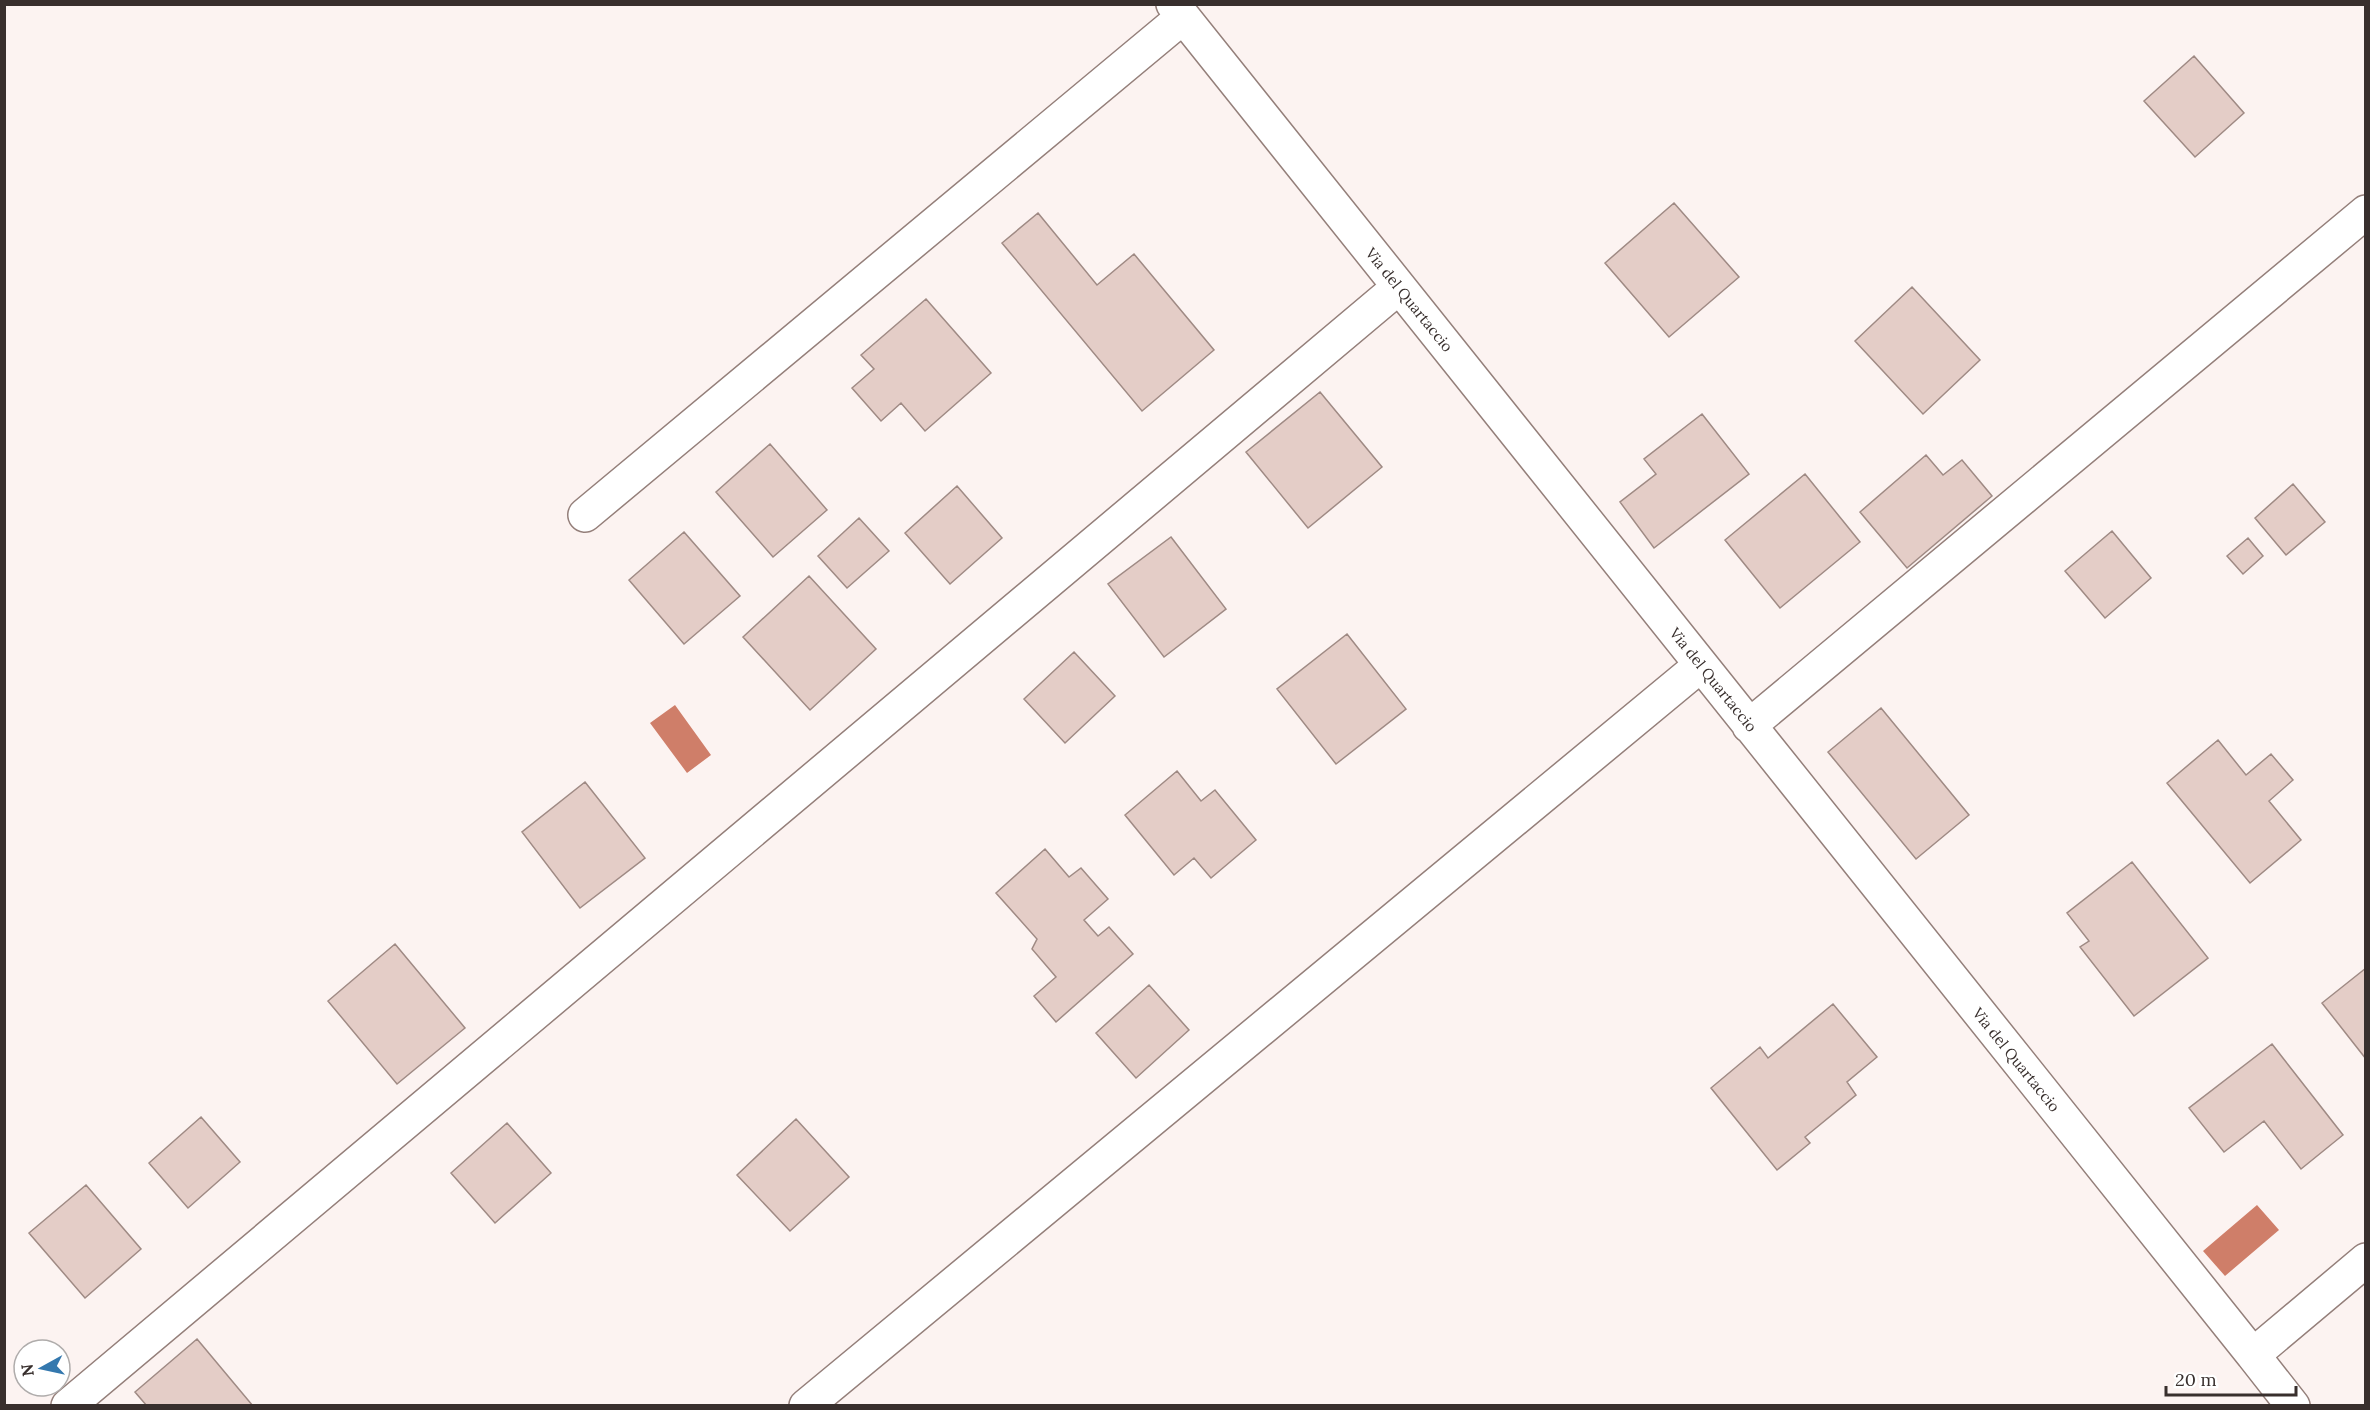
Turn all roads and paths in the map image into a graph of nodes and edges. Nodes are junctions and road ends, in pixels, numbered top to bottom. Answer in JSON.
{"nodes":[{"id":1,"x":1178,"y":11,"type":"edge"},
{"id":2,"x":2366,"y":212,"type":"edge"},
{"id":3,"x":1399,"y":287,"type":"junction"},
{"id":4,"x":585,"y":515,"type":"dead end"},
{"id":5,"x":1701,"y":664,"type":"junction"},
{"id":6,"x":1749,"y":726,"type":"junction"},
{"id":7,"x":2366,"y":1260,"type":"edge"},
{"id":8,"x":2253,"y":1355,"type":"junction"},
{"id":9,"x":68,"y":1406,"type":"edge"},
{"id":10,"x":806,"y":1406,"type":"edge"},
{"id":11,"x":2293,"y":1406,"type":"edge"}],
"edges":[{"from":1,"to":3,"type":"street","name":"Via del Quartaccio"},
{"from":1,"to":4,"type":"street"},
{"from":2,"to":6,"type":"street"},
{"from":3,"to":5,"type":"street","name":"Via del Quartaccio"},
{"from":3,"to":9,"type":"street"},
{"from":5,"to":6,"type":"street","name":"Via del Quartaccio"},
{"from":5,"to":10,"type":"street"},
{"from":6,"to":8,"type":"street","name":"Via del Quartaccio"},
{"from":7,"to":8,"type":"street"},
{"from":8,"to":11,"type":"street","name":"Via del Quartaccio"}]}
